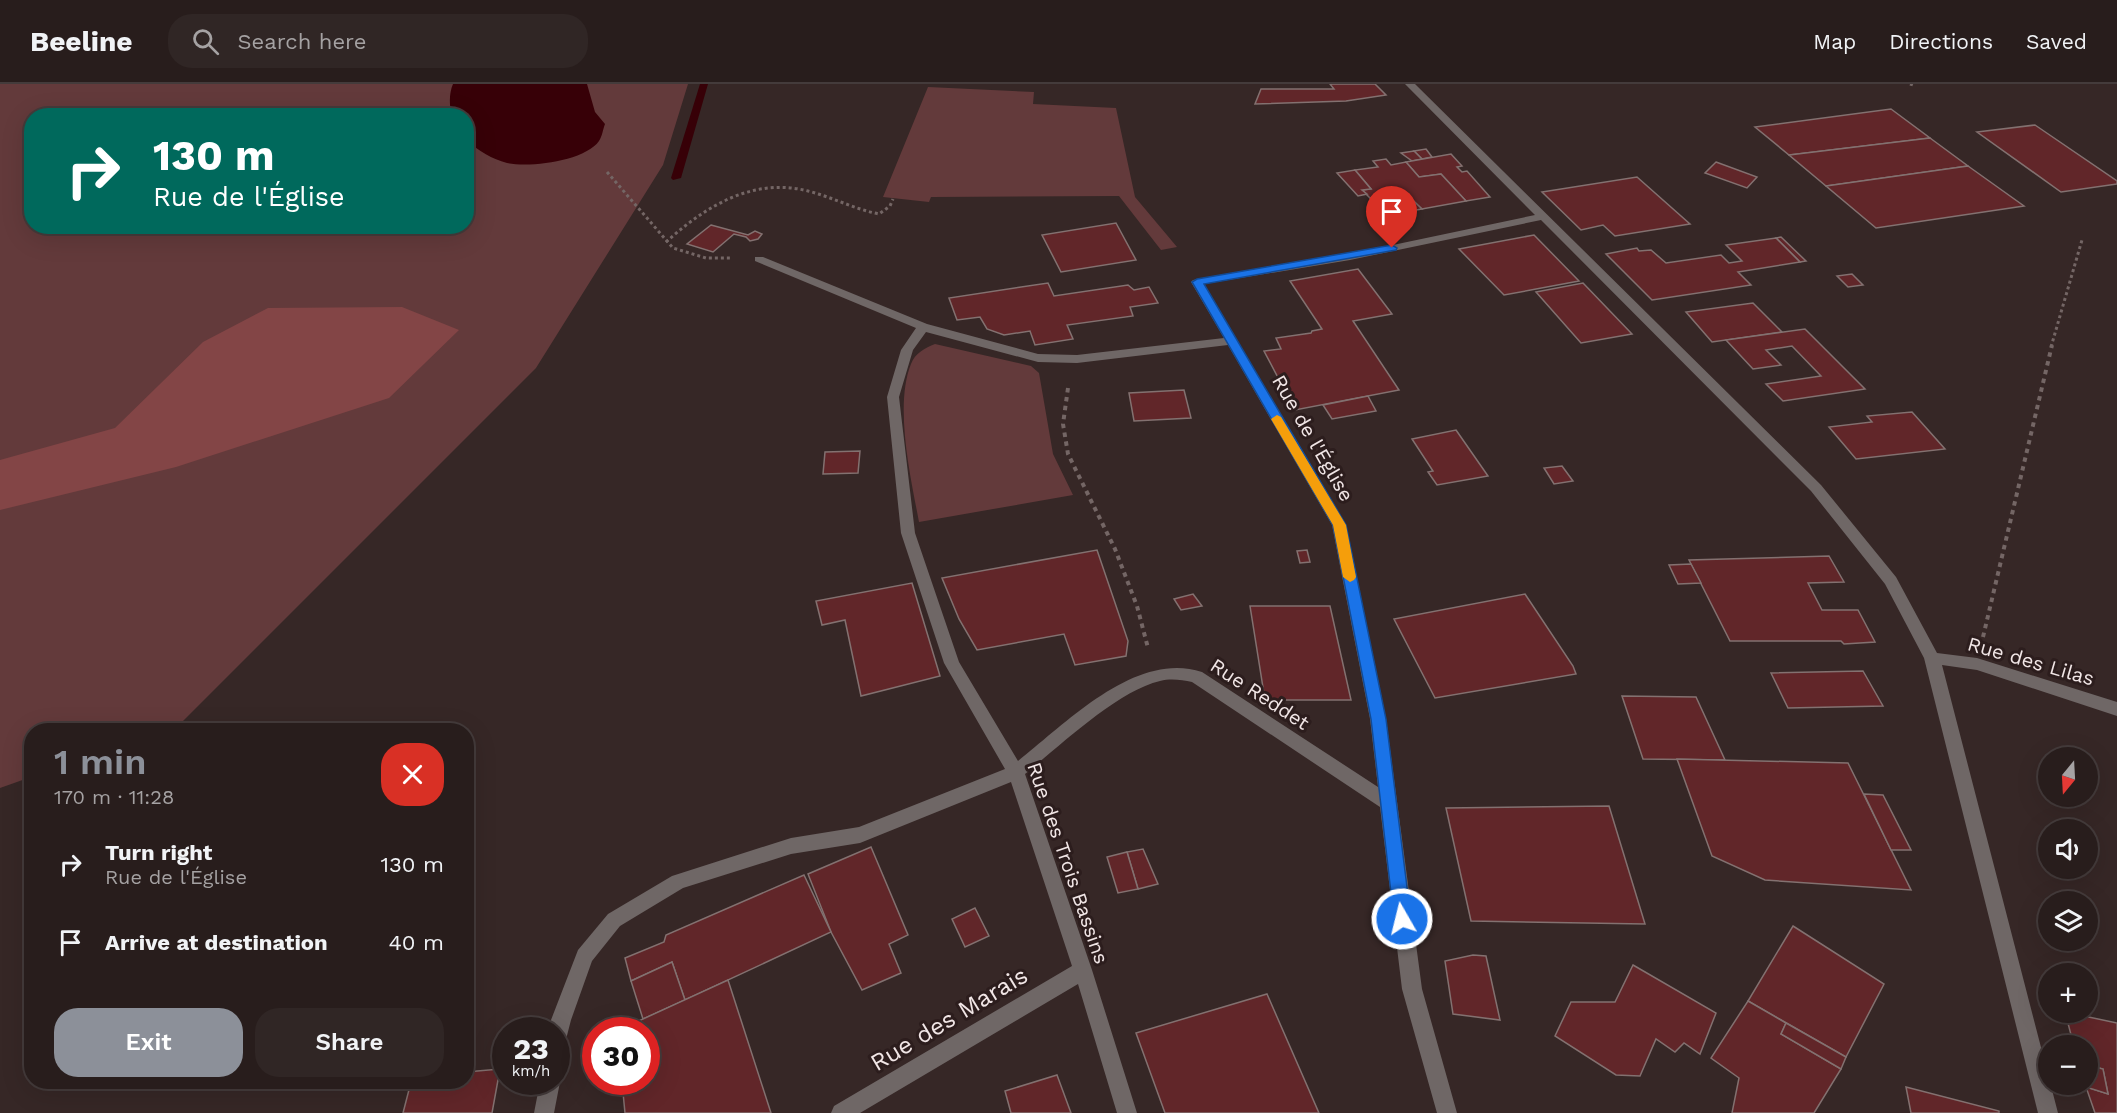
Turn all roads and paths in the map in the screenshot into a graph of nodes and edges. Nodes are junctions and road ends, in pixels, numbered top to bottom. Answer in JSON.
{"nodes":[{"id":1,"x":1410,"y":84,"type":"edge"},
{"id":2,"x":607,"y":172,"type":"dead end"},
{"id":3,"x":893,"y":199,"type":"dead end"},
{"id":4,"x":1541,"y":217,"type":"junction"},
{"id":5,"x":2082,"y":240,"type":"dead end"},
{"id":6,"x":666,"y":242,"type":"junction"},
{"id":7,"x":759,"y":259,"type":"joint"},
{"id":8,"x":922,"y":327,"type":"junction"},
{"id":9,"x":1232,"y":341,"type":"junction"},
{"id":10,"x":1077,"y":359,"type":"junction"},
{"id":11,"x":1932,"y":658,"type":"junction"},
{"id":12,"x":1977,"y":664,"type":"junction"},
{"id":13,"x":1156,"y":675,"type":"junction"},
{"id":14,"x":2117,"y":709,"type":"edge"},
{"id":15,"x":1016,"y":771,"type":"junction"},
{"id":16,"x":1387,"y":802,"type":"junction"},
{"id":17,"x":1083,"y":970,"type":"junction"},
{"id":18,"x":562,"y":1017,"type":"edge"},
{"id":19,"x":547,"y":1095,"type":"edge"},
{"id":20,"x":544,"y":1113,"type":"edge"},
{"id":21,"x":841,"y":1113,"type":"edge"},
{"id":22,"x":1127,"y":1113,"type":"edge"},
{"id":23,"x":1447,"y":1113,"type":"edge"},
{"id":24,"x":2048,"y":1113,"type":"edge"}],
"edges":[{"from":1,"to":4,"type":"street"},
{"from":2,"to":6,"type":"path"},
{"from":3,"to":6,"type":"path"},
{"from":4,"to":9,"type":"street","name":"Rue de l'Église"},
{"from":4,"to":11,"type":"street"},
{"from":5,"to":12,"type":"path"},
{"from":6,"to":7,"type":"path"},
{"from":7,"to":8,"type":"street"},
{"from":8,"to":10,"type":"street"},
{"from":8,"to":15,"type":"street","name":"Rue des Trois Bassins"},
{"from":9,"to":10,"type":"street"},
{"from":9,"to":16,"type":"street","name":"Rue de l'Église"},
{"from":10,"to":13,"type":"path"},
{"from":11,"to":12,"type":"street","name":"Rue des Lilas"},
{"from":11,"to":24,"type":"street"},
{"from":12,"to":14,"type":"street","name":"Rue des Lilas"},
{"from":13,"to":15,"type":"street","name":"Rue Reddet"},
{"from":13,"to":16,"type":"street","name":"Rue Reddet"},
{"from":15,"to":17,"type":"street","name":"Rue des Trois Bassins"},
{"from":15,"to":18,"type":"street","name":"Rue Reddet"},
{"from":16,"to":23,"type":"street","name":"Rue de l'Église"},
{"from":17,"to":21,"type":"street","name":"Rue des Marais"},
{"from":17,"to":22,"type":"street","name":"Rue des Trois Bassins"},
{"from":19,"to":20,"type":"street"}]}
